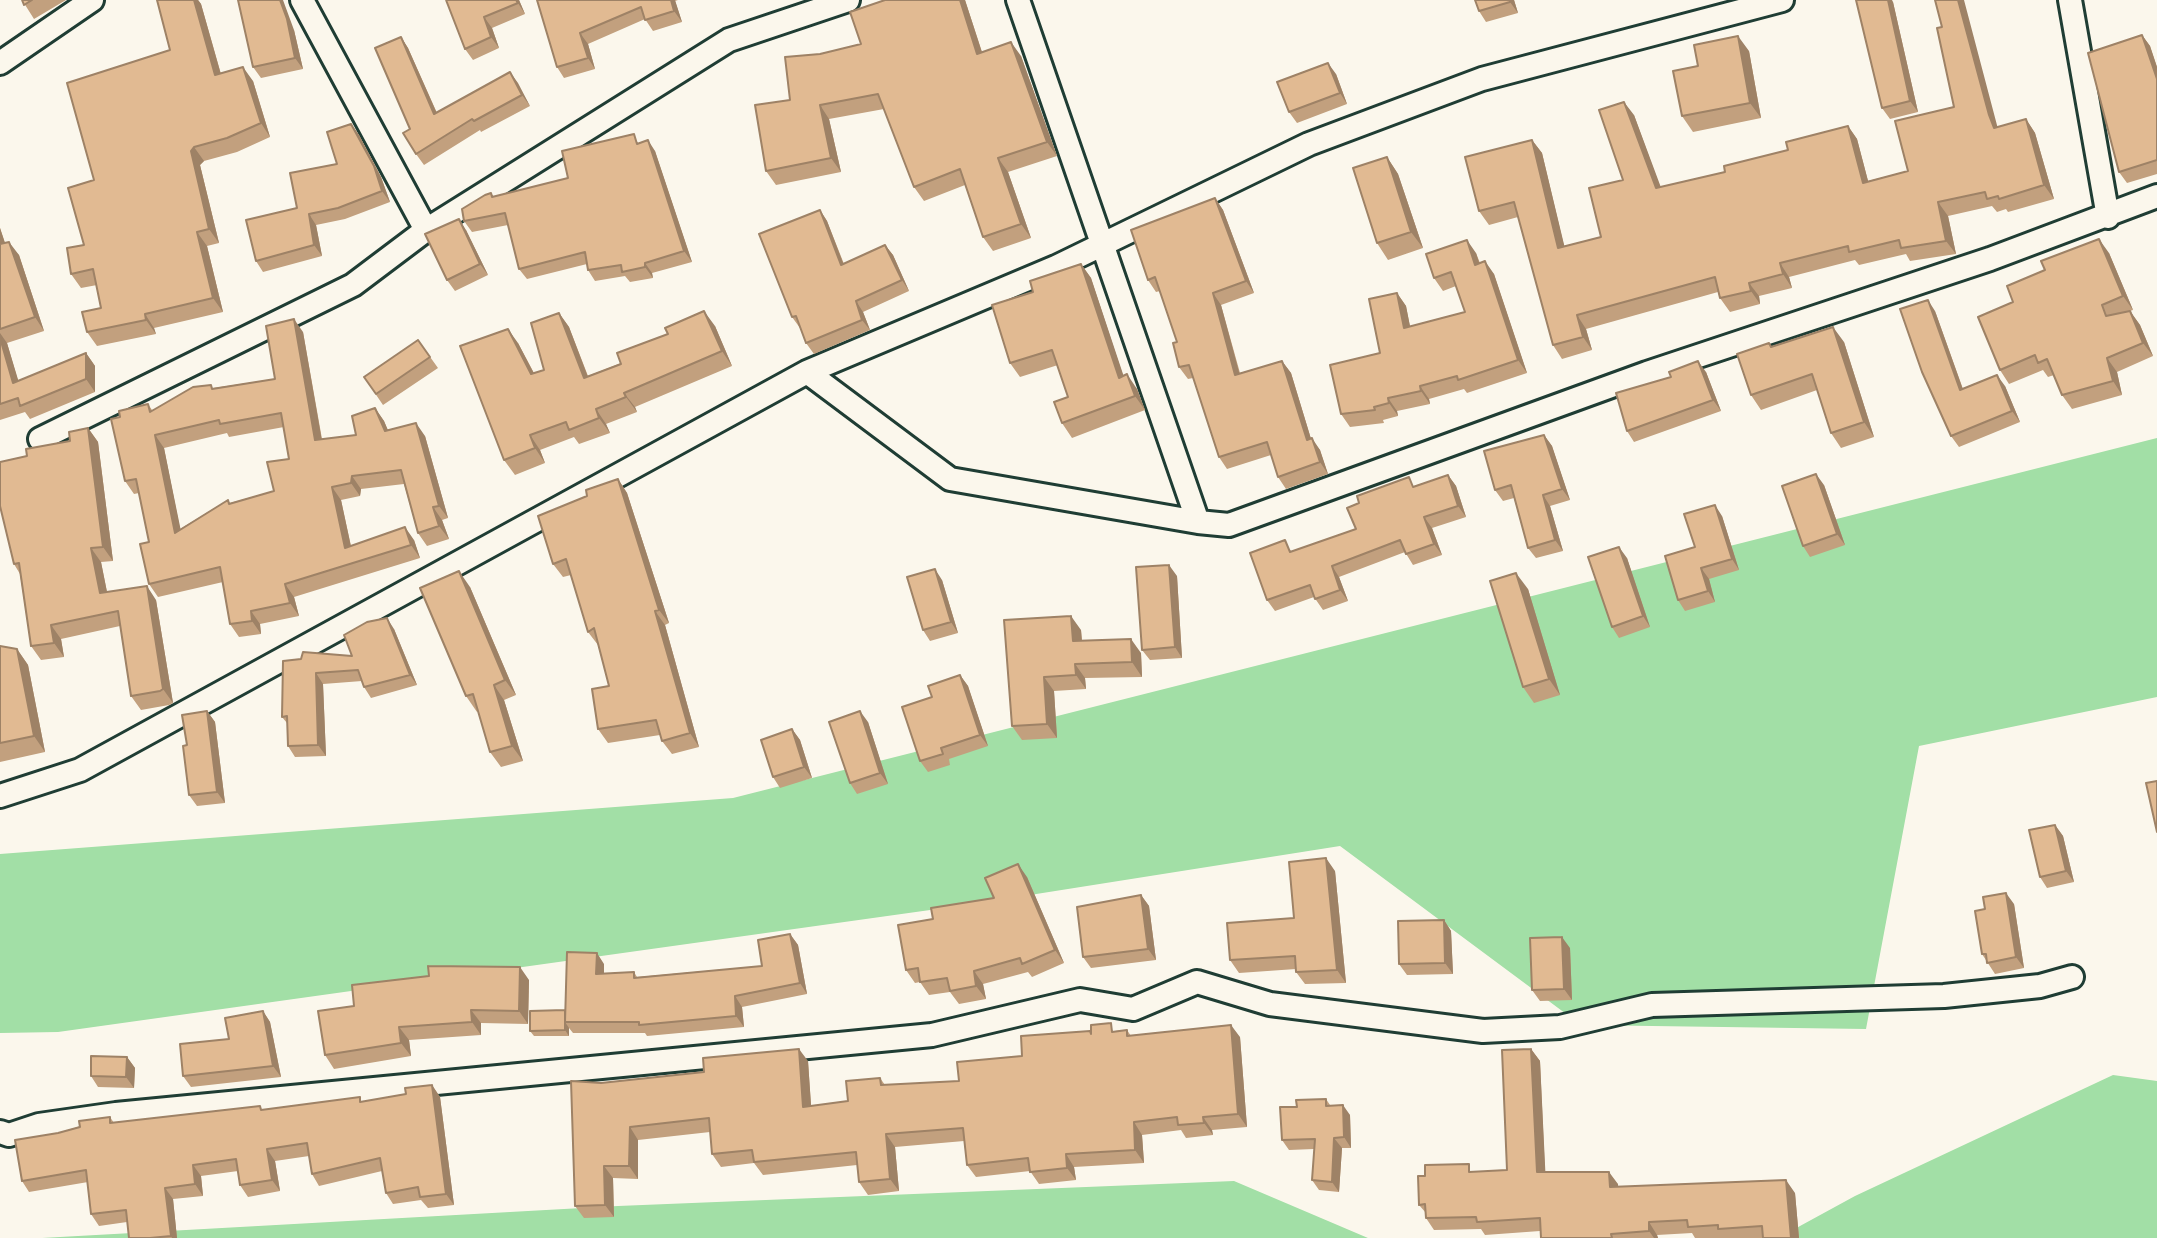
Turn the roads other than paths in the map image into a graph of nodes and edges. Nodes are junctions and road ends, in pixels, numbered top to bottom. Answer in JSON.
{"nodes":[{"id":1,"x":92,"y":0,"type":"edge"},
{"id":2,"x":302,"y":0,"type":"edge"},
{"id":3,"x":848,"y":0,"type":"edge"},
{"id":4,"x":1018,"y":0,"type":"edge"},
{"id":5,"x":1782,"y":0,"type":"edge"},
{"id":6,"x":2070,"y":0,"type":"edge"},
{"id":7,"x":0,"y":63,"type":"edge"},
{"id":8,"x":2157,"y":196,"type":"edge"},
{"id":9,"x":2108,"y":217,"type":"junction"},
{"id":10,"x":426,"y":230,"type":"junction"},
{"id":11,"x":1102,"y":245,"type":"junction"},
{"id":12,"x":807,"y":372,"type":"junction"},
{"id":13,"x":40,"y":439,"type":"dead end"},
{"id":14,"x":1198,"y":522,"type":"junction"},
{"id":15,"x":0,"y":796,"type":"edge"},
{"id":16,"x":2072,"y":977,"type":"dead end"},
{"id":17,"x":0,"y":1132,"type":"edge"}],
"edges":[{"from":1,"to":7,"type":"street"},
{"from":2,"to":10,"type":"street"},
{"from":3,"to":10,"type":"street"},
{"from":4,"to":11,"type":"street"},
{"from":5,"to":11,"type":"street"},
{"from":6,"to":9,"type":"street"},
{"from":8,"to":9,"type":"street"},
{"from":9,"to":14,"type":"street"},
{"from":10,"to":13,"type":"street"},
{"from":11,"to":12,"type":"street"},
{"from":11,"to":14,"type":"street"},
{"from":12,"to":14,"type":"street"},
{"from":12,"to":15,"type":"street"},
{"from":16,"to":17,"type":"street"}]}
